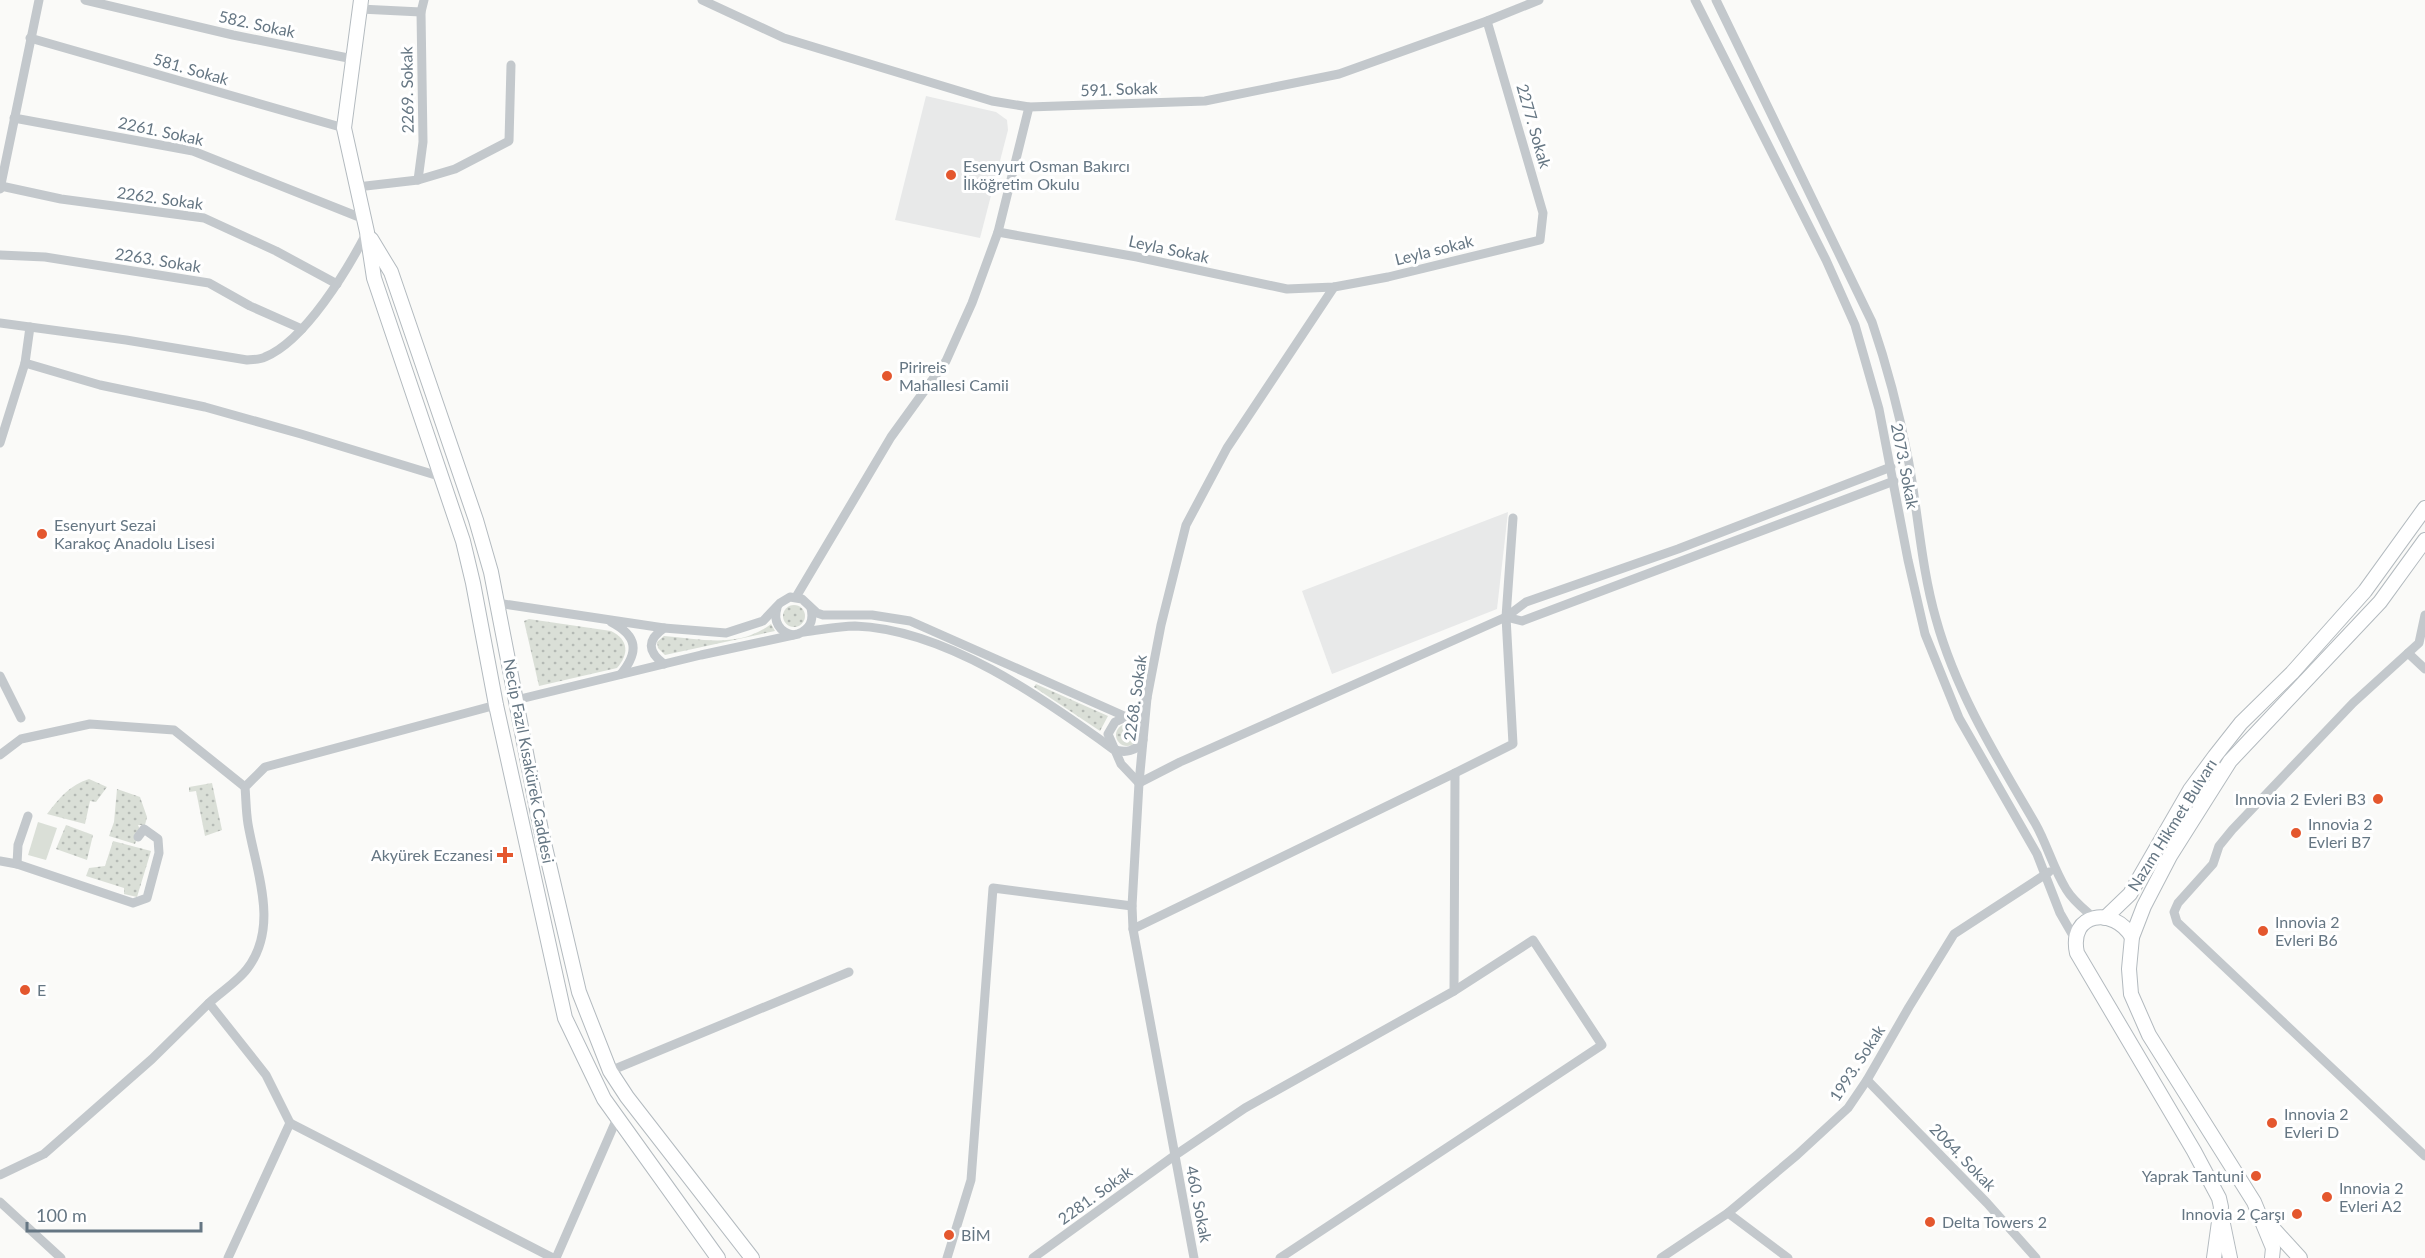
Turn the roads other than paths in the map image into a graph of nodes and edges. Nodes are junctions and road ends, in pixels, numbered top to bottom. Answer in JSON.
{"nodes":[{"id":1,"x":39,"y":0,"type":"edge"},
{"id":2,"x":85,"y":0,"type":"edge"},
{"id":3,"x":424,"y":0,"type":"edge"},
{"id":4,"x":702,"y":0,"type":"edge"},
{"id":5,"x":1539,"y":0,"type":"edge"},
{"id":6,"x":1695,"y":0,"type":"edge"},
{"id":7,"x":1716,"y":0,"type":"edge"},
{"id":8,"x":360,"y":5,"type":"edge"},
{"id":9,"x":421,"y":12,"type":"junction"},
{"id":10,"x":1487,"y":21,"type":"junction"},
{"id":11,"x":30,"y":38,"type":"junction"},
{"id":12,"x":353,"y":59,"type":"junction"},
{"id":13,"x":511,"y":65,"type":"dead end"},
{"id":14,"x":1029,"y":107,"type":"junction"},
{"id":15,"x":14,"y":118,"type":"junction"},
{"id":16,"x":344,"y":128,"type":"junction"},
{"id":17,"x":418,"y":180,"type":"junction"},
{"id":18,"x":0,"y":188,"type":"edge"},
{"id":19,"x":357,"y":188,"type":"junction"},
{"id":20,"x":365,"y":225,"type":"junction"},
{"id":21,"x":998,"y":232,"type":"junction"},
{"id":22,"x":1540,"y":240,"type":"joint"},
{"id":23,"x":0,"y":255,"type":"edge"},
{"id":24,"x":337,"y":284,"type":"junction"},
{"id":25,"x":1334,"y":287,"type":"junction"},
{"id":26,"x":0,"y":323,"type":"edge"},
{"id":27,"x":30,"y":327,"type":"junction"},
{"id":28,"x":302,"y":329,"type":"junction"},
{"id":29,"x":25,"y":363,"type":"junction"},
{"id":30,"x":0,"y":443,"type":"edge"},
{"id":31,"x":1891,"y":467,"type":"junction"},
{"id":32,"x":442,"y":477,"type":"junction"},
{"id":33,"x":1893,"y":482,"type":"junction"},
{"id":34,"x":2425,"y":508,"type":"edge"},
{"id":35,"x":1513,"y":518,"type":"dead end"},
{"id":36,"x":2425,"y":540,"type":"edge"},
{"id":37,"x":796,"y":597,"type":"junction"},
{"id":38,"x":497,"y":603,"type":"junction"},
{"id":39,"x":780,"y":603,"type":"junction"},
{"id":40,"x":811,"y":608,"type":"junction"},
{"id":41,"x":2425,"y":615,"type":"edge"},
{"id":42,"x":1506,"y":617,"type":"junction"},
{"id":43,"x":607,"y":619,"type":"junction"},
{"id":44,"x":664,"y":628,"type":"junction"},
{"id":45,"x":801,"y":633,"type":"junction"},
{"id":46,"x":2408,"y":653,"type":"junction"},
{"id":47,"x":664,"y":664,"type":"junction"},
{"id":48,"x":2425,"y":669,"type":"edge"},
{"id":49,"x":621,"y":674,"type":"junction"},
{"id":50,"x":0,"y":676,"type":"edge"},
{"id":51,"x":1147,"y":698,"type":"junction"},
{"id":52,"x":516,"y":700,"type":"junction"},
{"id":53,"x":496,"y":705,"type":"junction"},
{"id":54,"x":1126,"y":717,"type":"junction"},
{"id":55,"x":21,"y":718,"type":"dead end"},
{"id":56,"x":1143,"y":740,"type":"junction"},
{"id":57,"x":1113,"y":749,"type":"junction"},
{"id":58,"x":0,"y":755,"type":"edge"},
{"id":59,"x":1455,"y":773,"type":"junction"},
{"id":60,"x":1139,"y":783,"type":"junction"},
{"id":61,"x":245,"y":787,"type":"junction"},
{"id":62,"x":28,"y":816,"type":"dead end"},
{"id":63,"x":138,"y":837,"type":"dead end"},
{"id":64,"x":0,"y":861,"type":"edge"},
{"id":65,"x":17,"y":864,"type":"junction"},
{"id":66,"x":2056,"y":867,"type":"junction"},
{"id":67,"x":2045,"y":874,"type":"junction"},
{"id":68,"x":1132,"y":906,"type":"junction"},
{"id":69,"x":2100,"y":918,"type":"junction"},
{"id":70,"x":1133,"y":929,"type":"junction"},
{"id":71,"x":2132,"y":938,"type":"junction"},
{"id":72,"x":2075,"y":939,"type":"junction"},
{"id":73,"x":849,"y":972,"type":"dead end"},
{"id":74,"x":1454,"y":991,"type":"junction"},
{"id":75,"x":209,"y":1003,"type":"junction"},
{"id":76,"x":610,"y":1071,"type":"junction"},
{"id":77,"x":1867,"y":1080,"type":"junction"},
{"id":78,"x":627,"y":1097,"type":"junction"},
{"id":79,"x":618,"y":1116,"type":"junction"},
{"id":80,"x":290,"y":1123,"type":"junction"},
{"id":81,"x":1174,"y":1156,"type":"junction"},
{"id":82,"x":2425,"y":1156,"type":"edge"},
{"id":83,"x":0,"y":1175,"type":"edge"},
{"id":84,"x":0,"y":1202,"type":"edge"},
{"id":85,"x":2221,"y":1208,"type":"junction"},
{"id":86,"x":2259,"y":1212,"type":"junction"},
{"id":87,"x":1728,"y":1213,"type":"junction"},
{"id":88,"x":61,"y":1258,"type":"edge"},
{"id":89,"x":228,"y":1258,"type":"edge"},
{"id":90,"x":555,"y":1258,"type":"edge"},
{"id":91,"x":718,"y":1258,"type":"edge"},
{"id":92,"x":752,"y":1258,"type":"edge"},
{"id":93,"x":947,"y":1258,"type":"edge"},
{"id":94,"x":1033,"y":1258,"type":"edge"},
{"id":95,"x":1194,"y":1258,"type":"edge"},
{"id":96,"x":1280,"y":1258,"type":"edge"},
{"id":97,"x":1661,"y":1258,"type":"edge"},
{"id":98,"x":1788,"y":1258,"type":"edge"},
{"id":99,"x":2036,"y":1258,"type":"edge"},
{"id":100,"x":2214,"y":1258,"type":"edge"},
{"id":101,"x":2230,"y":1258,"type":"edge"},
{"id":102,"x":2272,"y":1258,"type":"edge"},
{"id":103,"x":2300,"y":1258,"type":"edge"}],
"edges":[{"from":1,"to":11,"type":"street"},
{"from":2,"to":12,"type":"street","name":"582. Sokak"},
{"from":3,"to":9,"type":"street","name":"2269. Sokak"},
{"from":4,"to":14,"type":"street","name":"591. Sokak"},
{"from":5,"to":10,"type":"street","name":"591. Sokak"},
{"from":6,"to":31,"type":"street","name":"2073. Sokak"},
{"from":7,"to":66,"type":"street","name":"2073. Sokak"},
{"from":8,"to":9,"type":"street"},
{"from":8,"to":12,"type":"main road","name":"Necip Fazıl Kısakürek Caddesi"},
{"from":9,"to":17,"type":"street","name":"2269. Sokak"},
{"from":10,"to":14,"type":"street","name":"591. Sokak"},
{"from":10,"to":22,"type":"street","name":"2277. Sokak"},
{"from":11,"to":15,"type":"street"},
{"from":11,"to":16,"type":"street","name":"581. Sokak"},
{"from":12,"to":16,"type":"main road","name":"Necip Fazıl Kısakürek Caddesi"},
{"from":13,"to":17,"type":"street"},
{"from":14,"to":21,"type":"street"},
{"from":15,"to":18,"type":"street"},
{"from":15,"to":20,"type":"street","name":"2261. Sokak"},
{"from":16,"to":19,"type":"main road","name":"Necip Fazıl Kısakürek Caddesi"},
{"from":17,"to":19,"type":"street"},
{"from":18,"to":24,"type":"street","name":"2262. Sokak"},
{"from":19,"to":20,"type":"main road","name":"Necip Fazıl Kısakürek Caddesi"},
{"from":20,"to":24,"type":"street"},
{"from":20,"to":32,"type":"main road","name":"Necip Fazıl Kısakürek Caddesi"},
{"from":20,"to":38,"type":"main road","name":"Necip Fazıl Kısakürek Caddesi"},
{"from":21,"to":25,"type":"street","name":"Leyla Sokak"},
{"from":21,"to":37,"type":"street"},
{"from":22,"to":25,"type":"street","name":"Leyla sokak"},
{"from":23,"to":28,"type":"street","name":"2263. Sokak"},
{"from":24,"to":28,"type":"street"},
{"from":25,"to":51,"type":"street","name":"2268. Sokak"},
{"from":26,"to":27,"type":"street"},
{"from":27,"to":28,"type":"street"},
{"from":27,"to":29,"type":"street"},
{"from":29,"to":30,"type":"street"},
{"from":29,"to":32,"type":"street"},
{"from":31,"to":33,"type":"street","name":"2073. Sokak"},
{"from":31,"to":42,"type":"street"},
{"from":32,"to":53,"type":"main road","name":"Necip Fazıl Kısakürek Caddesi"},
{"from":33,"to":42,"type":"street"},
{"from":33,"to":67,"type":"street","name":"2073. Sokak"},
{"from":34,"to":69,"type":"main road","name":"Nazım Hikmet Bulvarı"},
{"from":35,"to":42,"type":"street"},
{"from":36,"to":71,"type":"main road","name":"Nazım Hikmet Bulvarı"},
{"from":37,"to":39,"type":"street"},
{"from":37,"to":40,"type":"street"},
{"from":38,"to":43,"type":"street"},
{"from":38,"to":52,"type":"main road","name":"Necip Fazıl Kısakürek Caddesi"},
{"from":39,"to":44,"type":"street"},
{"from":39,"to":45,"type":"street"},
{"from":40,"to":45,"type":"street"},
{"from":40,"to":54,"type":"street"},
{"from":41,"to":46,"type":"street"},
{"from":42,"to":59,"type":"street"},
{"from":42,"to":60,"type":"street"},
{"from":43,"to":44,"type":"street"},
{"from":43,"to":49,"type":"street"},
{"from":44,"to":47,"type":"street"},
{"from":45,"to":47,"type":"street"},
{"from":45,"to":57,"type":"street"},
{"from":46,"to":48,"type":"street"},
{"from":46,"to":82,"type":"street"},
{"from":47,"to":49,"type":"street"},
{"from":49,"to":52,"type":"street"},
{"from":50,"to":55,"type":"street"},
{"from":51,"to":54,"type":"street"},
{"from":51,"to":56,"type":"street","name":"2268. Sokak"},
{"from":52,"to":53,"type":"main road"},
{"from":52,"to":76,"type":"main road","name":"Necip Fazıl Kısakürek Caddesi"},
{"from":53,"to":61,"type":"street"},
{"from":53,"to":79,"type":"main road","name":"Necip Fazıl Kısakürek Caddesi"},
{"from":54,"to":56,"type":"street"},
{"from":54,"to":57,"type":"street"},
{"from":56,"to":57,"type":"street"},
{"from":56,"to":60,"type":"street","name":"2268. Sokak"},
{"from":57,"to":60,"type":"street"},
{"from":58,"to":61,"type":"street"},
{"from":59,"to":70,"type":"street"},
{"from":59,"to":74,"type":"street"},
{"from":60,"to":68,"type":"street","name":"2268. Sokak"},
{"from":61,"to":75,"type":"street"},
{"from":62,"to":65,"type":"street"},
{"from":63,"to":65,"type":"street"},
{"from":64,"to":65,"type":"street"},
{"from":66,"to":67,"type":"street","name":"1993. Sokak"},
{"from":66,"to":69,"type":"street","name":"2073. Sokak"},
{"from":67,"to":72,"type":"street","name":"2073. Sokak"},
{"from":67,"to":77,"type":"street","name":"1993. Sokak"},
{"from":68,"to":70,"type":"street","name":"2268. Sokak"},
{"from":68,"to":93,"type":"street"},
{"from":69,"to":71,"type":"main road"},
{"from":69,"to":72,"type":"main road","name":"Nazım Hikmet Bulvarı"},
{"from":70,"to":81,"type":"street","name":"2268. Sokak"},
{"from":71,"to":86,"type":"main road","name":"Nazım Hikmet Bulvarı"},
{"from":72,"to":85,"type":"main road"},
{"from":73,"to":76,"type":"street"},
{"from":74,"to":81,"type":"street","name":"2281. Sokak"},
{"from":74,"to":96,"type":"street","name":"2281. Sokak"},
{"from":75,"to":80,"type":"street"},
{"from":75,"to":83,"type":"street"},
{"from":76,"to":78,"type":"main road","name":"Necip Fazıl Kısakürek Caddesi"},
{"from":77,"to":87,"type":"street","name":"1993. Sokak"},
{"from":77,"to":99,"type":"street","name":"2064. Sokak"},
{"from":78,"to":79,"type":"main road"},
{"from":78,"to":92,"type":"main road","name":"Necip Fazıl Kısakürek Caddesi"},
{"from":79,"to":90,"type":"street"},
{"from":79,"to":91,"type":"main road","name":"Necip Fazıl Kısakürek Caddesi"},
{"from":80,"to":89,"type":"street"},
{"from":80,"to":90,"type":"street"},
{"from":81,"to":94,"type":"street","name":"2281. Sokak"},
{"from":81,"to":95,"type":"street","name":"460. Sokak"},
{"from":84,"to":88,"type":"street"},
{"from":85,"to":100,"type":"main road"},
{"from":85,"to":101,"type":"main road"},
{"from":86,"to":102,"type":"main road","name":"Nazım Hikmet Bulvarı"},
{"from":86,"to":103,"type":"main road"},
{"from":87,"to":97,"type":"street","name":"1993. Sokak"},
{"from":87,"to":98,"type":"street"}]}
